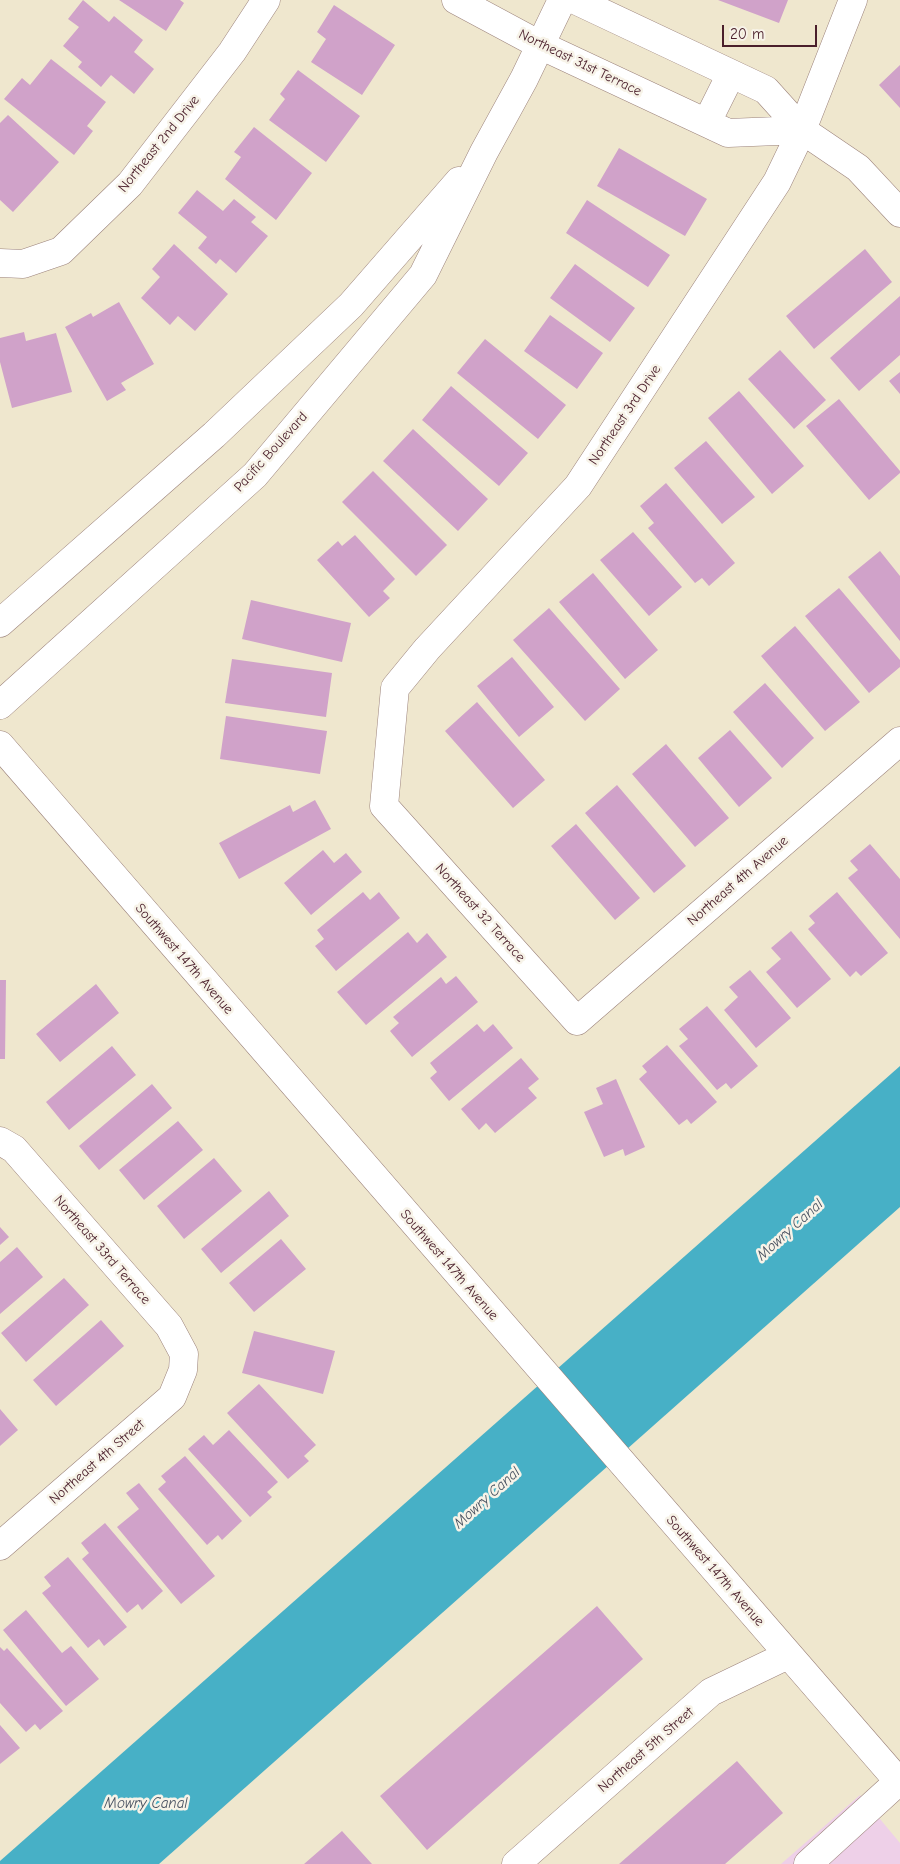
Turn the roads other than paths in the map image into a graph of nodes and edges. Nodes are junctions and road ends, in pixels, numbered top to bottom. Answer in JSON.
{"nodes":[{"id":1,"x":266,"y":0,"type":"edge"},
{"id":2,"x":456,"y":0,"type":"edge"},
{"id":3,"x":562,"y":0,"type":"edge"},
{"id":4,"x":575,"y":0,"type":"edge"},
{"id":5,"x":852,"y":0,"type":"edge"},
{"id":6,"x":540,"y":45,"type":"junction"},
{"id":7,"x":731,"y":74,"type":"junction"},
{"id":8,"x":707,"y":122,"type":"junction"},
{"id":9,"x":802,"y":130,"type":"junction"},
{"id":10,"x":484,"y":152,"type":"junction"},
{"id":11,"x":900,"y":213,"type":"edge"},
{"id":12,"x":0,"y":263,"type":"edge"},
{"id":13,"x":0,"y":622,"type":"edge"},
{"id":14,"x":0,"y":705,"type":"edge"},
{"id":15,"x":900,"y":740,"type":"edge"},
{"id":16,"x":0,"y":745,"type":"edge"},
{"id":17,"x":384,"y":806,"type":"joint"},
{"id":18,"x":577,"y":1022,"type":"joint"},
{"id":19,"x":0,"y":1141,"type":"edge"},
{"id":20,"x":183,"y":1370,"type":"joint"},
{"id":21,"x":0,"y":1546,"type":"edge"},
{"id":22,"x":788,"y":1654,"type":"junction"},
{"id":23,"x":899,"y":1783,"type":"edge"},
{"id":24,"x":831,"y":1855,"type":"edge"},
{"id":25,"x":516,"y":1864,"type":"edge"},
{"id":26,"x":808,"y":1864,"type":"edge"}],
"edges":[{"from":1,"to":12,"type":"street","name":"Northeast 2nd Drive"},
{"from":2,"to":6,"type":"street","name":"Northeast 31st Terrace"},
{"from":3,"to":6,"type":"street","name":"Pacific Boulevard"},
{"from":4,"to":7,"type":"street"},
{"from":5,"to":9,"type":"street","name":"Northeast 3rd Drive"},
{"from":6,"to":8,"type":"street","name":"Northeast 31st Terrace"},
{"from":6,"to":10,"type":"street","name":"Pacific Boulevard"},
{"from":7,"to":8,"type":"street"},
{"from":7,"to":9,"type":"street"},
{"from":8,"to":9,"type":"street","name":"Northeast 31st Terrace"},
{"from":9,"to":11,"type":"street"},
{"from":9,"to":17,"type":"street","name":"Northeast 3rd Drive"},
{"from":10,"to":13,"type":"street","name":"Pacific Boulevard"},
{"from":10,"to":14,"type":"street","name":"Pacific Boulevard"},
{"from":15,"to":18,"type":"street","name":"Northeast 4th Avenue"},
{"from":16,"to":22,"type":"street","name":"Southwest 147th Avenue"},
{"from":17,"to":18,"type":"street","name":"Northeast 32 Terrace"},
{"from":19,"to":20,"type":"street","name":"Northeast 33rd Terrace"},
{"from":20,"to":21,"type":"street","name":"Northeast 4th Street"},
{"from":22,"to":23,"type":"street","name":"Southwest 147th Avenue"},
{"from":22,"to":25,"type":"street","name":"Northeast 5th Street"},
{"from":23,"to":24,"type":"street"},
{"from":24,"to":26,"type":"street"}]}
